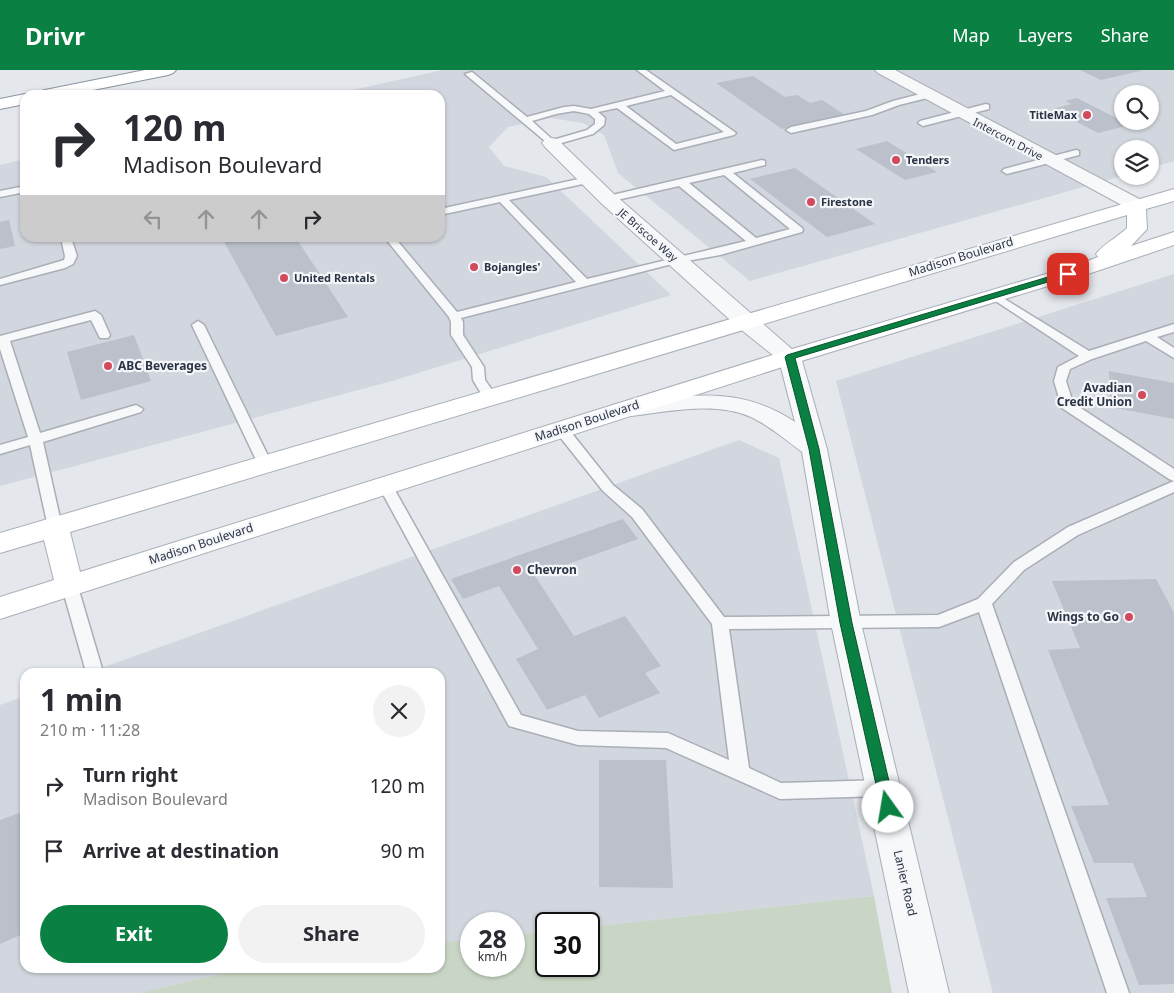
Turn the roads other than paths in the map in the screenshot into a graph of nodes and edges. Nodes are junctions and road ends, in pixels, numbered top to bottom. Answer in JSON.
{"nodes":[{"id":1,"x":168,"y":70,"type":"edge"},
{"id":2,"x":642,"y":70,"type":"edge"},
{"id":3,"x":882,"y":70,"type":"edge"},
{"id":4,"x":473,"y":73,"type":"dead end"},
{"id":5,"x":70,"y":90,"type":"edge"},
{"id":6,"x":672,"y":92,"type":"junction"},
{"id":7,"x":928,"y":95,"type":"junction"},
{"id":8,"x":20,"y":100,"type":"edge"},
{"id":9,"x":0,"y":104,"type":"edge"},
{"id":10,"x":619,"y":105,"type":"junction"},
{"id":11,"x":986,"y":107,"type":"dead end"},
{"id":12,"x":593,"y":111,"type":"junction"},
{"id":13,"x":960,"y":113,"type":"junction"},
{"id":14,"x":526,"y":120,"type":"junction"},
{"id":15,"x":923,"y":123,"type":"dead end"},
{"id":16,"x":791,"y":130,"type":"dead end"},
{"id":17,"x":551,"y":144,"type":"junction"},
{"id":18,"x":1076,"y":154,"type":"dead end"},
{"id":19,"x":1049,"y":161,"type":"junction"},
{"id":20,"x":762,"y":163,"type":"dead end"},
{"id":21,"x":726,"y":172,"type":"junction"},
{"id":22,"x":1007,"y":172,"type":"dead end"},
{"id":23,"x":588,"y":180,"type":"junction"},
{"id":24,"x":681,"y":182,"type":"junction"},
{"id":25,"x":20,"y":191,"type":"edge"},
{"id":26,"x":0,"y":194,"type":"edge"},
{"id":27,"x":1174,"y":195,"type":"edge"},
{"id":28,"x":502,"y":198,"type":"junction"},
{"id":29,"x":608,"y":199,"type":"junction"},
{"id":30,"x":1136,"y":205,"type":"junction"},
{"id":31,"x":445,"y":211,"type":"edge"},
{"id":32,"x":1174,"y":238,"type":"edge"},
{"id":33,"x":67,"y":242,"type":"edge"},
{"id":34,"x":393,"y":242,"type":"edge"},
{"id":35,"x":754,"y":242,"type":"junction"},
{"id":36,"x":676,"y":260,"type":"junction"},
{"id":37,"x":1087,"y":268,"type":"junction"},
{"id":38,"x":0,"y":282,"type":"edge"},
{"id":39,"x":584,"y":283,"type":"junction"},
{"id":40,"x":995,"y":296,"type":"junction"},
{"id":41,"x":454,"y":316,"type":"junction"},
{"id":42,"x":747,"y":322,"type":"junction"},
{"id":43,"x":198,"y":325,"type":"dead end"},
{"id":44,"x":1174,"y":328,"type":"edge"},
{"id":45,"x":104,"y":335,"type":"dead end"},
{"id":46,"x":1148,"y":337,"type":"junction"},
{"id":47,"x":2,"y":340,"type":"edge"},
{"id":48,"x":1174,"y":354,"type":"edge"},
{"id":49,"x":1088,"y":356,"type":"junction"},
{"id":50,"x":790,"y":357,"type":"junction"},
{"id":51,"x":490,"y":397,"type":"junction"},
{"id":52,"x":136,"y":409,"type":"dead end"},
{"id":53,"x":621,"y":410,"type":"junction"},
{"id":54,"x":561,"y":429,"type":"junction"},
{"id":55,"x":36,"y":440,"type":"junction"},
{"id":56,"x":814,"y":449,"type":"junction"},
{"id":57,"x":0,"y":450,"type":"edge"},
{"id":58,"x":264,"y":464,"type":"junction"},
{"id":59,"x":1174,"y":476,"type":"edge"},
{"id":60,"x":385,"y":485,"type":"junction"},
{"id":61,"x":1174,"y":486,"type":"edge"},
{"id":62,"x":55,"y":527,"type":"junction"},
{"id":63,"x":0,"y":543,"type":"edge"},
{"id":64,"x":70,"y":587,"type":"junction"},
{"id":65,"x":984,"y":603,"type":"junction"},
{"id":66,"x":0,"y":608,"type":"edge"},
{"id":67,"x":720,"y":623,"type":"junction"},
{"id":68,"x":846,"y":623,"type":"junction"},
{"id":69,"x":94,"y":668,"type":"edge"},
{"id":70,"x":740,"y":773,"type":"junction"},
{"id":71,"x":884,"y":788,"type":"junction"},
{"id":72,"x":929,"y":993,"type":"edge"},
{"id":73,"x":1118,"y":993,"type":"edge"}],
"edges":[{"from":1,"to":5,"type":"main road"},
{"from":2,"to":6,"type":"lane"},
{"from":3,"to":7,"type":"street","name":"Intercom Drive"},
{"from":4,"to":14,"type":"lane"},
{"from":6,"to":10,"type":"lane"},
{"from":6,"to":10,"type":"lane"},
{"from":7,"to":13,"type":"street","name":"Intercom Drive"},
{"from":7,"to":16,"type":"lane"},
{"from":8,"to":9,"type":"main road"},
{"from":10,"to":12,"type":"lane"},
{"from":11,"to":13,"type":"lane"},
{"from":12,"to":14,"type":"lane"},
{"from":12,"to":17,"type":"lane"},
{"from":13,"to":15,"type":"lane"},
{"from":13,"to":19,"type":"street","name":"Intercom Drive"},
{"from":14,"to":17,"type":"lane"},
{"from":17,"to":23,"type":"street","name":"JE Briscoe Way"},
{"from":18,"to":19,"type":"lane"},
{"from":19,"to":22,"type":"lane"},
{"from":19,"to":30,"type":"street","name":"Intercom Drive"},
{"from":20,"to":21,"type":"lane"},
{"from":21,"to":24,"type":"lane"},
{"from":21,"to":35,"type":"lane"},
{"from":23,"to":28,"type":"lane"},
{"from":23,"to":29,"type":"street","name":"JE Briscoe Way"},
{"from":24,"to":29,"type":"lane"},
{"from":24,"to":35,"type":"lane"},
{"from":25,"to":26,"type":"lane"},
{"from":27,"to":30,"type":"main road","name":"Madison Boulevard"},
{"from":28,"to":31,"type":"lane"},
{"from":28,"to":39,"type":"lane"},
{"from":29,"to":36,"type":"street","name":"JE Briscoe Way"},
{"from":30,"to":37,"type":"main road"},
{"from":30,"to":42,"type":"main road","name":"Madison Boulevard"},
{"from":32,"to":37,"type":"main road","name":"Madison Boulevard"},
{"from":33,"to":38,"type":"lane"},
{"from":34,"to":41,"type":"lane"},
{"from":35,"to":36,"type":"lane"},
{"from":36,"to":39,"type":"lane"},
{"from":36,"to":42,"type":"street","name":"JE Briscoe Way"},
{"from":37,"to":40,"type":"main road","name":"Madison Boulevard"},
{"from":39,"to":41,"type":"lane"},
{"from":40,"to":49,"type":"lane"},
{"from":40,"to":50,"type":"main road","name":"Madison Boulevard"},
{"from":41,"to":51,"type":"lane"},
{"from":42,"to":50,"type":"street"},
{"from":42,"to":51,"type":"main road","name":"Madison Boulevard"},
{"from":43,"to":58,"type":"lane"},
{"from":44,"to":46,"type":"lane"},
{"from":45,"to":47,"type":"lane"},
{"from":46,"to":48,"type":"lane"},
{"from":46,"to":49,"type":"lane"},
{"from":47,"to":55,"type":"lane"},
{"from":49,"to":59,"type":"lane"},
{"from":50,"to":53,"type":"main road","name":"Madison Boulevard"},
{"from":50,"to":56,"type":"street","name":"Lanier Road"},
{"from":51,"to":58,"type":"main road","name":"Madison Boulevard"},
{"from":52,"to":55,"type":"lane"},
{"from":53,"to":54,"type":"main road","name":"Madison Boulevard"},
{"from":53,"to":56,"type":"street"},
{"from":54,"to":60,"type":"main road","name":"Madison Boulevard"},
{"from":54,"to":67,"type":"lane"},
{"from":55,"to":57,"type":"lane"},
{"from":55,"to":62,"type":"lane"},
{"from":56,"to":68,"type":"street","name":"Lanier Road"},
{"from":58,"to":62,"type":"main road","name":"Madison Boulevard"},
{"from":60,"to":64,"type":"main road","name":"Madison Boulevard"},
{"from":60,"to":70,"type":"lane"},
{"from":61,"to":65,"type":"lane"},
{"from":62,"to":63,"type":"main road","name":"Madison Boulevard"},
{"from":62,"to":64,"type":"main road"},
{"from":64,"to":66,"type":"main road","name":"Madison Boulevard"},
{"from":64,"to":69,"type":"lane"},
{"from":65,"to":68,"type":"lane"},
{"from":65,"to":73,"type":"lane"},
{"from":67,"to":68,"type":"lane"},
{"from":67,"to":70,"type":"lane"},
{"from":68,"to":71,"type":"street","name":"Lanier Road"},
{"from":70,"to":71,"type":"lane"},
{"from":71,"to":72,"type":"street","name":"Lanier Road"}]}
